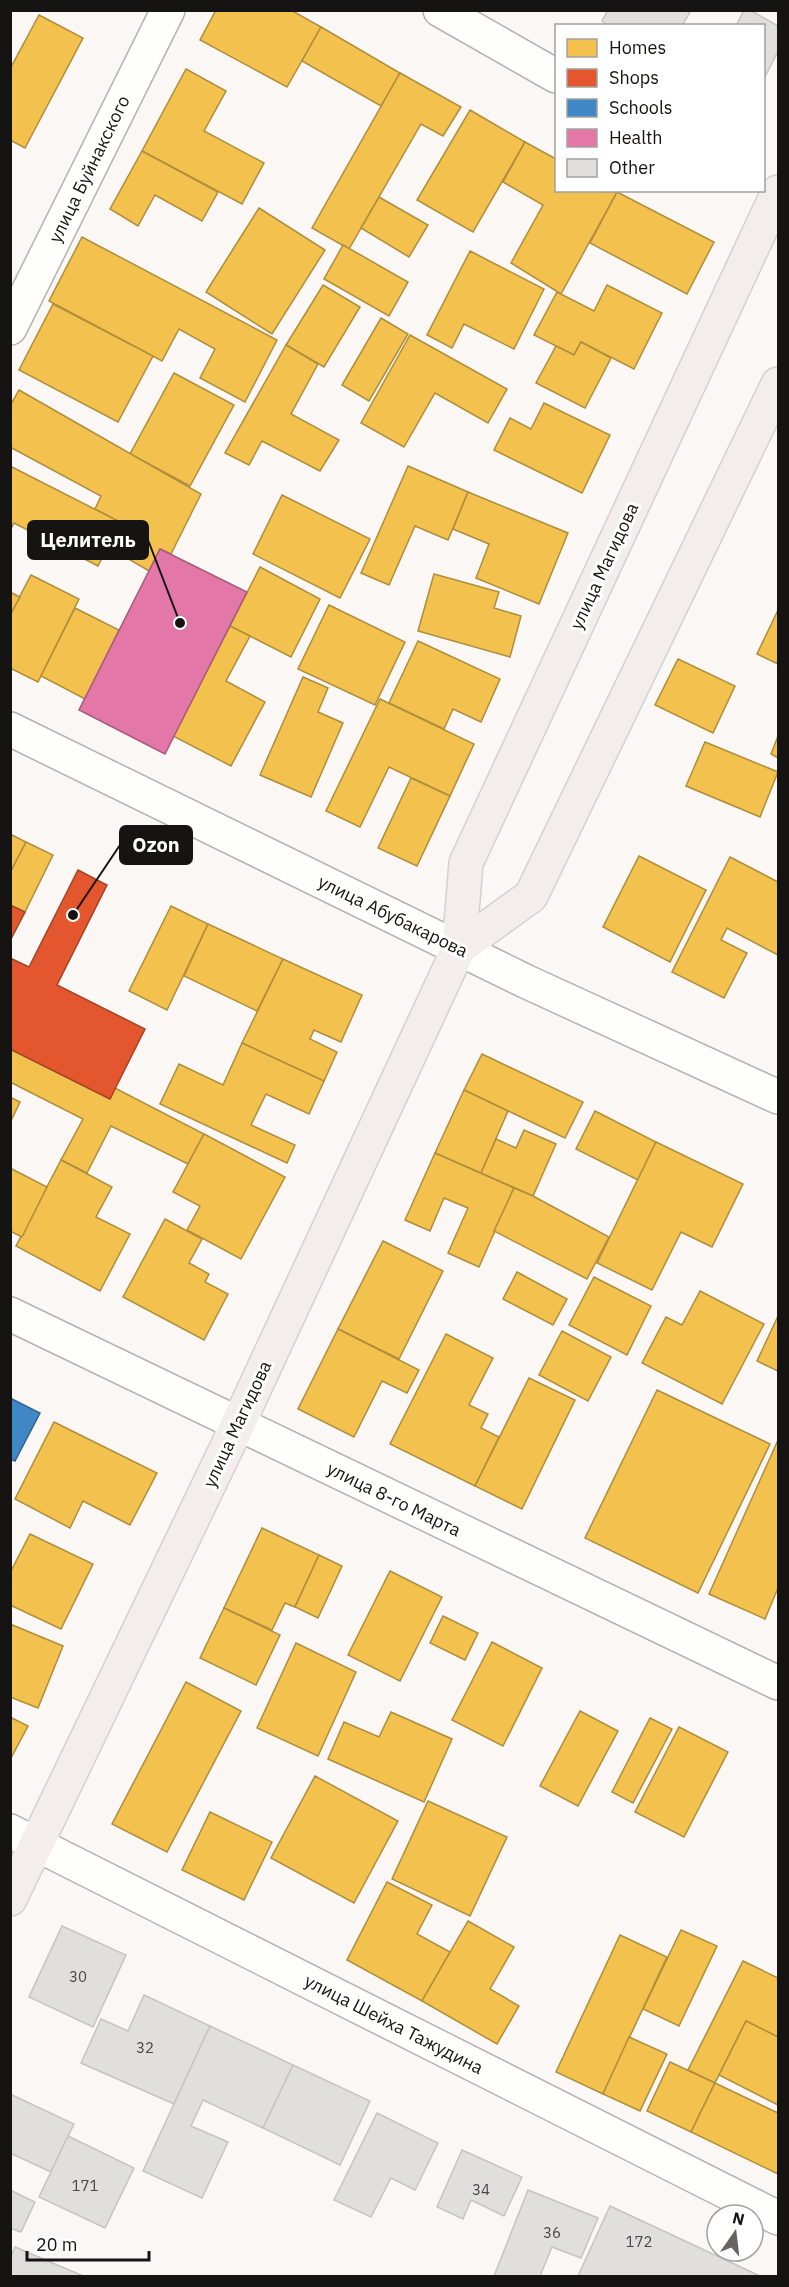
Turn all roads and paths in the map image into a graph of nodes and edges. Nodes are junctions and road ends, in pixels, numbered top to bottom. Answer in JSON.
{"nodes":[{"id":1,"x":168,"y":10,"type":"edge"},
{"id":2,"x":440,"y":10,"type":"edge"},
{"id":3,"x":555,"y":75,"type":"edge"},
{"id":4,"x":773,"y":196,"type":"edge"},
{"id":5,"x":10,"y":328,"type":"edge"},
{"id":6,"x":778,"y":384,"type":"edge"},
{"id":7,"x":10,"y":729,"type":"edge"},
{"id":8,"x":459,"y":948,"type":"junction"},
{"id":9,"x":778,"y":1097,"type":"edge"},
{"id":10,"x":10,"y":1314,"type":"edge"},
{"id":11,"x":238,"y":1424,"type":"junction"},
{"id":12,"x":778,"y":1683,"type":"edge"},
{"id":13,"x":23,"y":1837,"type":"edge"},
{"id":14,"x":10,"y":1899,"type":"edge"},
{"id":15,"x":778,"y":2218,"type":"edge"}],
"edges":[{"from":1,"to":5,"type":"street","name":"улица Буйнакского"},
{"from":2,"to":3,"type":"street"},
{"from":4,"to":8,"type":"main road","name":"улица Магидова"},
{"from":6,"to":8,"type":"main road","name":"улица Магидова"},
{"from":7,"to":8,"type":"street","name":"улица Абубакарова"},
{"from":8,"to":9,"type":"street","name":"улица Абубакарова"},
{"from":8,"to":11,"type":"main road","name":"улица Магидова"},
{"from":10,"to":11,"type":"street","name":"улица 8-го Марта"},
{"from":11,"to":12,"type":"street","name":"улица 8-го Марта"},
{"from":11,"to":13,"type":"main road","name":"улица Магидова"},
{"from":13,"to":14,"type":"main road","name":"улица Магидова"},
{"from":13,"to":15,"type":"street","name":"улица Шейха Тажудина"}]}
